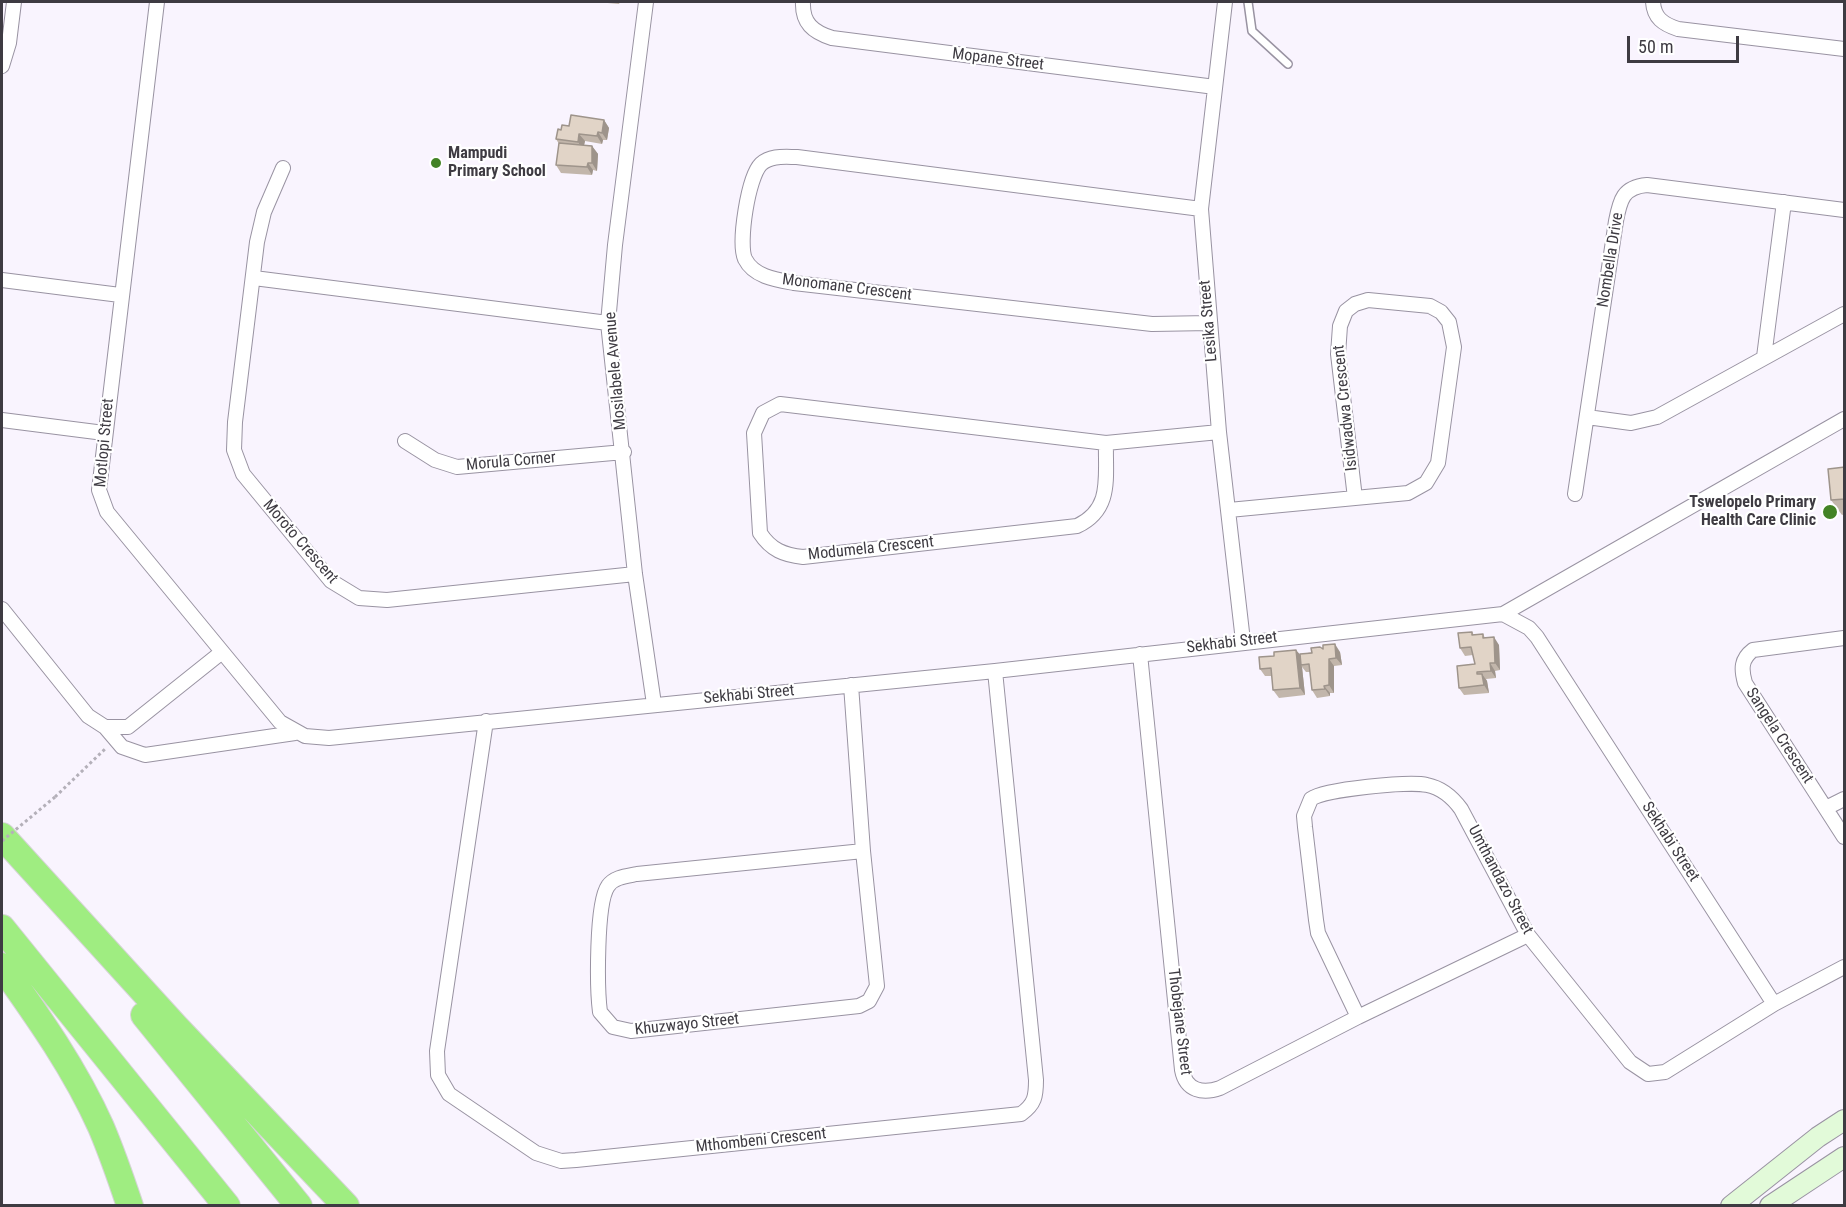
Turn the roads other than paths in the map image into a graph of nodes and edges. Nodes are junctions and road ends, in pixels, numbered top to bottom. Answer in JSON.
{"nodes":[{"id":1,"x":14,"y":2,"type":"edge"},
{"id":2,"x":157,"y":2,"type":"edge"},
{"id":3,"x":646,"y":2,"type":"edge"},
{"id":4,"x":803,"y":2,"type":"edge"},
{"id":5,"x":1225,"y":2,"type":"edge"},
{"id":6,"x":1248,"y":2,"type":"edge"},
{"id":7,"x":1653,"y":2,"type":"edge"},
{"id":8,"x":1845,"y":48,"type":"edge"},
{"id":9,"x":1288,"y":64,"type":"dead end"},
{"id":10,"x":2,"y":66,"type":"edge"},
{"id":11,"x":1215,"y":87,"type":"junction"},
{"id":12,"x":283,"y":168,"type":"dead end"},
{"id":13,"x":1784,"y":202,"type":"junction"},
{"id":14,"x":1201,"y":209,"type":"junction"},
{"id":15,"x":1845,"y":210,"type":"edge"},
{"id":16,"x":254,"y":278,"type":"junction"},
{"id":17,"x":2,"y":280,"type":"edge"},
{"id":18,"x":120,"y":295,"type":"junction"},
{"id":19,"x":1845,"y":314,"type":"edge"},
{"id":20,"x":608,"y":323,"type":"junction"},
{"id":21,"x":1210,"y":323,"type":"junction"},
{"id":22,"x":1764,"y":357,"type":"junction"},
{"id":23,"x":1587,"y":417,"type":"junction"},
{"id":24,"x":1845,"y":419,"type":"edge"},
{"id":25,"x":2,"y":420,"type":"edge"},
{"id":26,"x":1219,"y":432,"type":"junction"},
{"id":27,"x":104,"y":434,"type":"junction"},
{"id":28,"x":405,"y":441,"type":"dead end"},
{"id":29,"x":1107,"y":443,"type":"junction"},
{"id":30,"x":624,"y":452,"type":"junction"},
{"id":31,"x":1575,"y":494,"type":"dead end"},
{"id":32,"x":1355,"y":498,"type":"junction"},
{"id":33,"x":1229,"y":510,"type":"junction"},
{"id":34,"x":635,"y":574,"type":"junction"},
{"id":35,"x":2,"y":609,"type":"edge"},
{"id":36,"x":1503,"y":614,"type":"junction"},
{"id":37,"x":1845,"y":638,"type":"edge"},
{"id":38,"x":1243,"y":641,"type":"junction"},
{"id":39,"x":222,"y":652,"type":"junction"},
{"id":40,"x":1140,"y":654,"type":"junction"},
{"id":41,"x":995,"y":671,"type":"junction"},
{"id":42,"x":851,"y":685,"type":"junction"},
{"id":43,"x":654,"y":704,"type":"junction"},
{"id":44,"x":486,"y":721,"type":"junction"},
{"id":45,"x":105,"y":727,"type":"junction"},
{"id":46,"x":295,"y":733,"type":"junction"},
{"id":47,"x":1845,"y":798,"type":"edge"},
{"id":48,"x":1826,"y":808,"type":"junction"},
{"id":49,"x":2,"y":836,"type":"edge"},
{"id":50,"x":1845,"y":837,"type":"edge"},
{"id":51,"x":2,"y":841,"type":"edge"},
{"id":52,"x":863,"y":851,"type":"junction"},
{"id":53,"x":2,"y":928,"type":"edge"},
{"id":54,"x":1528,"y":935,"type":"junction"},
{"id":55,"x":2,"y":966,"type":"edge"},
{"id":56,"x":1845,"y":967,"type":"edge"},
{"id":57,"x":1774,"y":1004,"type":"junction"},
{"id":58,"x":1358,"y":1017,"type":"junction"},
{"id":59,"x":1845,"y":1120,"type":"edge"},
{"id":60,"x":1845,"y":1157,"type":"edge"},
{"id":61,"x":130,"y":1206,"type":"edge"},
{"id":62,"x":227,"y":1206,"type":"edge"},
{"id":63,"x":299,"y":1206,"type":"edge"},
{"id":64,"x":346,"y":1206,"type":"edge"},
{"id":65,"x":1731,"y":1206,"type":"edge"},
{"id":66,"x":1770,"y":1206,"type":"edge"}],
"edges":[{"from":1,"to":10,"type":"street"},
{"from":2,"to":18,"type":"street","name":"Motlopi Street"},
{"from":3,"to":20,"type":"street","name":"Mosilabele Avenue"},
{"from":4,"to":11,"type":"street","name":"Mopane Street"},
{"from":5,"to":11,"type":"street","name":"Lesika Street"},
{"from":6,"to":9,"type":"lane"},
{"from":7,"to":8,"type":"street"},
{"from":11,"to":14,"type":"street","name":"Lesika Street"},
{"from":12,"to":16,"type":"street","name":"Moroto Crescent"},
{"from":13,"to":15,"type":"street","name":"Nombella Drive"},
{"from":13,"to":22,"type":"street"},
{"from":13,"to":23,"type":"street","name":"Nombella Drive"},
{"from":14,"to":21,"type":"street","name":"Lesika Street"},
{"from":14,"to":21,"type":"street","name":"Monomane Crescent"},
{"from":16,"to":20,"type":"street"},
{"from":16,"to":34,"type":"street","name":"Moroto Crescent"},
{"from":17,"to":18,"type":"street"},
{"from":18,"to":27,"type":"street","name":"Motlopi Street"},
{"from":19,"to":22,"type":"street"},
{"from":20,"to":30,"type":"street","name":"Mosilabele Avenue"},
{"from":21,"to":26,"type":"street","name":"Lesika Street"},
{"from":22,"to":23,"type":"street"},
{"from":23,"to":31,"type":"street","name":"Nombella Drive"},
{"from":24,"to":36,"type":"street"},
{"from":25,"to":27,"type":"street"},
{"from":26,"to":29,"type":"street","name":"Modumela Crescent"},
{"from":26,"to":33,"type":"street","name":"Lesika Street"},
{"from":27,"to":39,"type":"street","name":"Motlopi Street"},
{"from":28,"to":30,"type":"street","name":"Morula Corner"},
{"from":29,"to":29,"type":"street","name":"Modumela Crescent"},
{"from":30,"to":34,"type":"street","name":"Mosilabele Avenue"},
{"from":32,"to":32,"type":"street","name":"Isidwadwa Crescent"},
{"from":32,"to":33,"type":"street","name":"Isidwadwa Crescent"},
{"from":33,"to":38,"type":"street","name":"Lesika Street"},
{"from":34,"to":43,"type":"street","name":"Mosilabele Avenue"},
{"from":35,"to":45,"type":"street"},
{"from":36,"to":38,"type":"street","name":"Sekhabi Street"},
{"from":36,"to":57,"type":"street","name":"Sekhabi Street"},
{"from":37,"to":48,"type":"street","name":"Sangela Crescent"},
{"from":38,"to":40,"type":"street","name":"Sekhabi Street"},
{"from":39,"to":45,"type":"street"},
{"from":39,"to":46,"type":"street","name":"Motlopi Street"},
{"from":40,"to":41,"type":"street","name":"Sekhabi Street"},
{"from":40,"to":58,"type":"street","name":"Thobejane Street"},
{"from":41,"to":42,"type":"street","name":"Sekhabi Street"},
{"from":41,"to":44,"type":"street","name":"Mthombeni Crescent"},
{"from":42,"to":43,"type":"street","name":"Sekhabi Street"},
{"from":42,"to":52,"type":"street","name":"Khuzwayo Street"},
{"from":43,"to":44,"type":"street","name":"Sekhabi Street"},
{"from":44,"to":46,"type":"street"},
{"from":45,"to":46,"type":"street"},
{"from":47,"to":48,"type":"street"},
{"from":48,"to":50,"type":"street","name":"Sangela Crescent"},
{"from":49,"to":64,"type":"highway"},
{"from":51,"to":63,"type":"highway"},
{"from":52,"to":52,"type":"street","name":"Khuzwayo Street"},
{"from":53,"to":62,"type":"highway"},
{"from":54,"to":57,"type":"street","name":"Umthandazo Street"},
{"from":54,"to":58,"type":"street","name":"Thobejane Street"},
{"from":54,"to":58,"type":"street","name":"Umthandazo Street"},
{"from":55,"to":61,"type":"highway"},
{"from":56,"to":57,"type":"street","name":"Umthandazo Street"},
{"from":59,"to":65,"type":"main road"},
{"from":60,"to":66,"type":"main road"}]}
